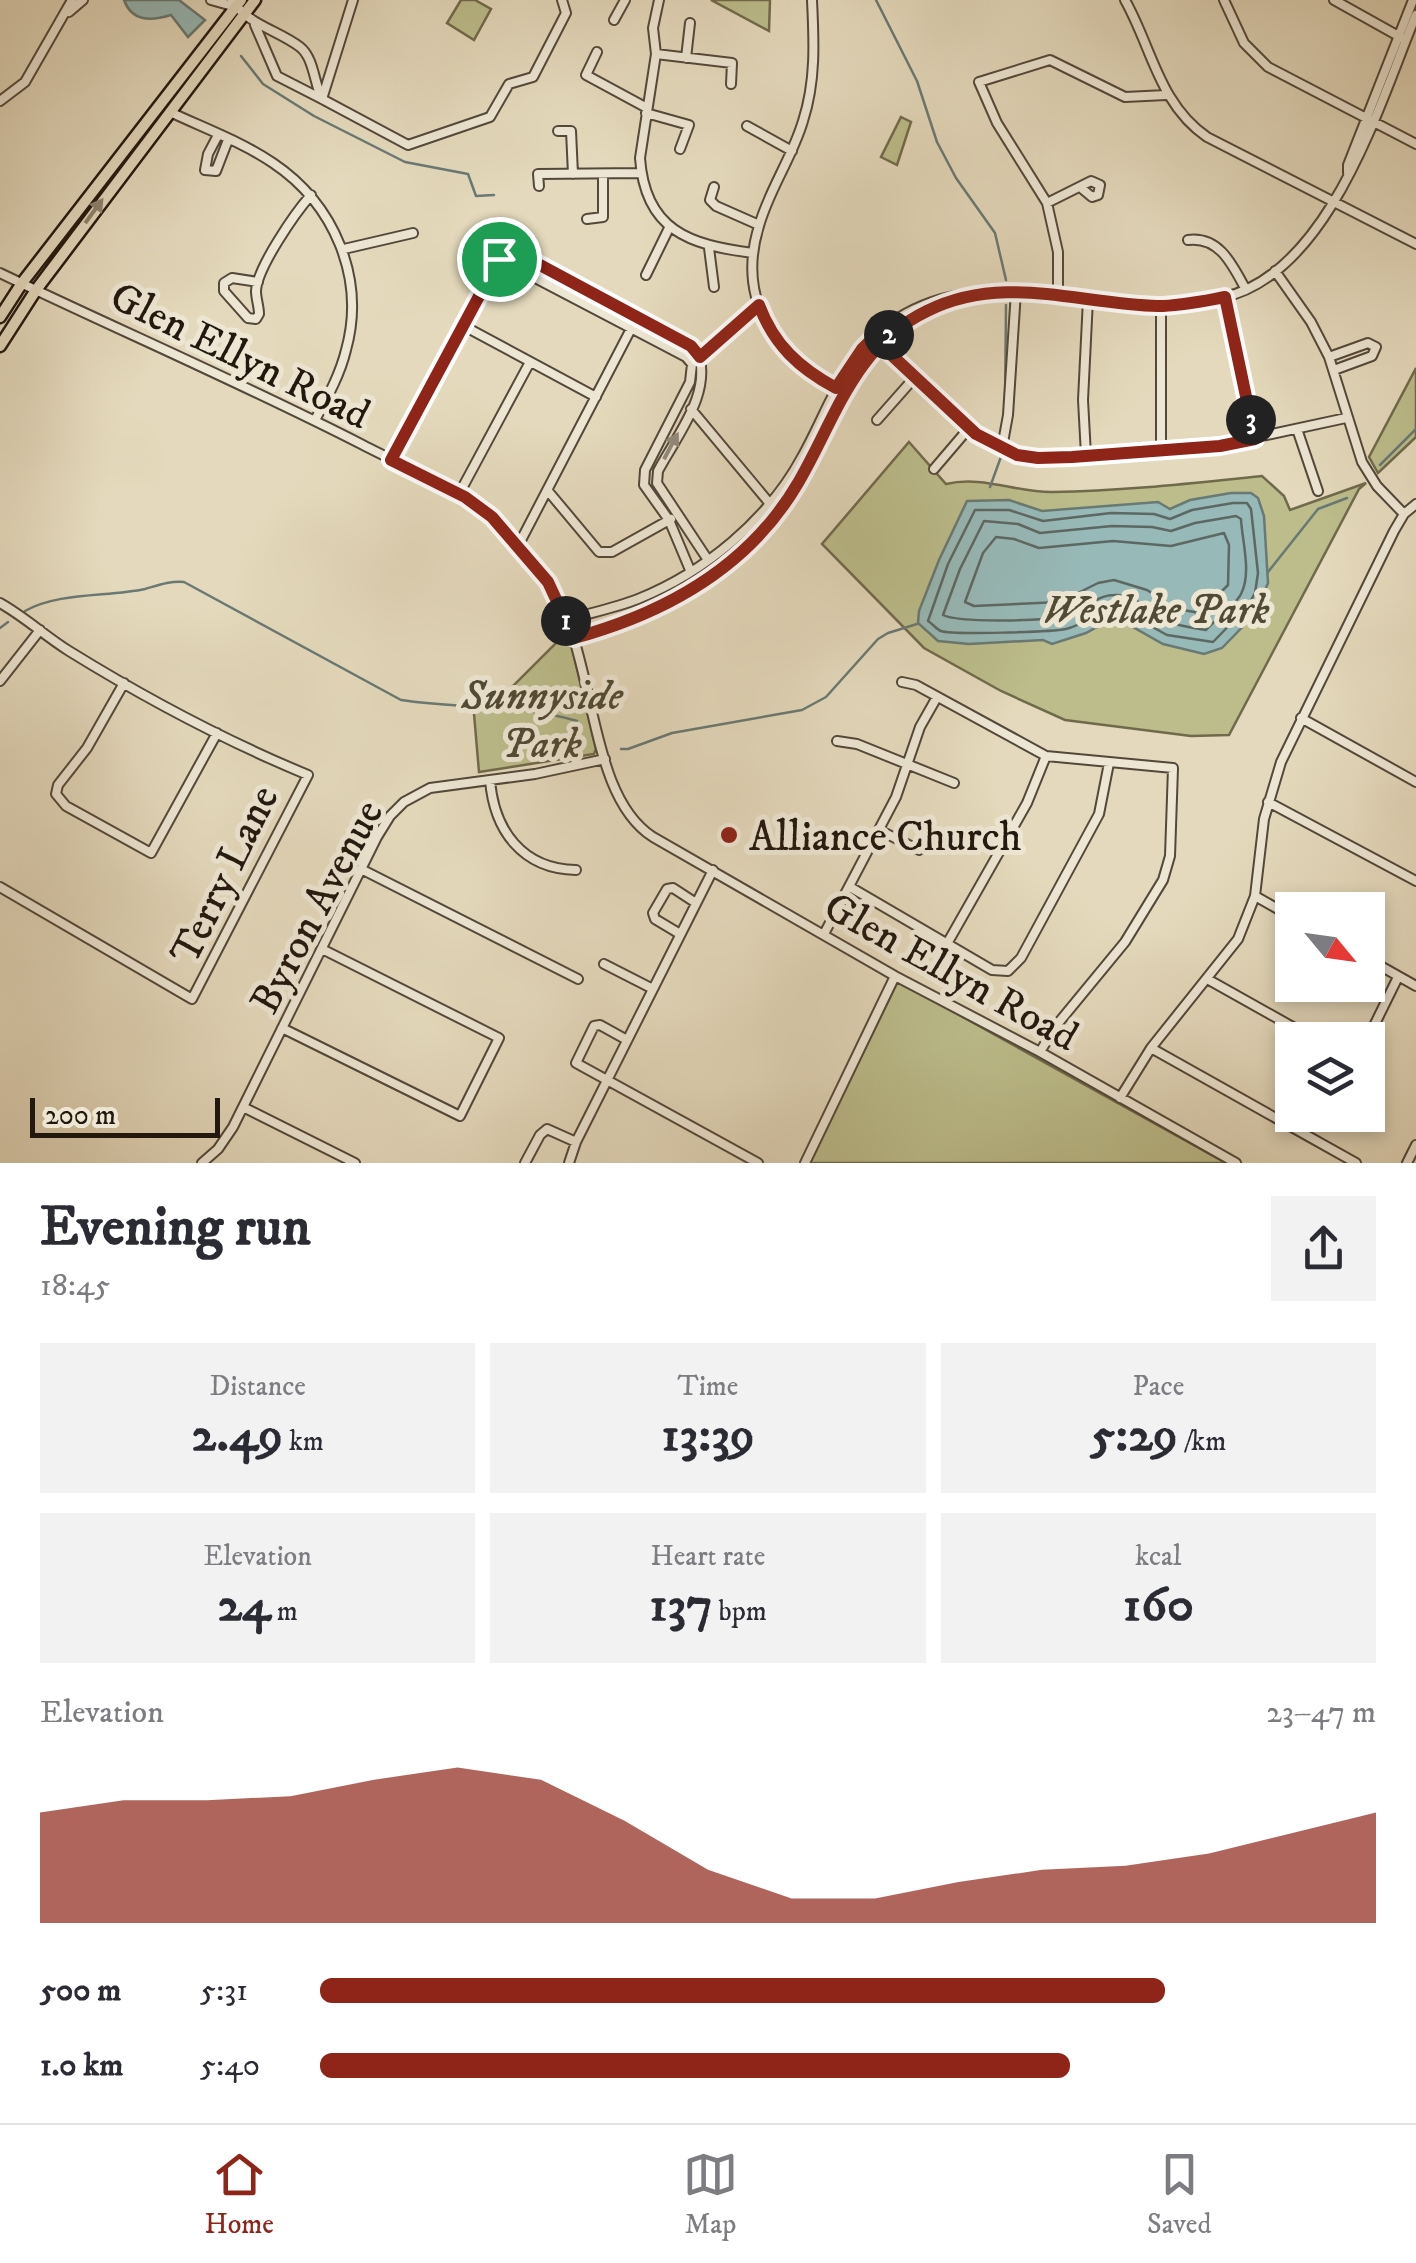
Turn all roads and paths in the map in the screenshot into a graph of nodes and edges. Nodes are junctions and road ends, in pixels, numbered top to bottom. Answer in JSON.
{"nodes":[{"id":1,"x":72,"y":0,"type":"edge"},
{"id":2,"x":83,"y":0,"type":"edge"},
{"id":3,"x":212,"y":0,"type":"edge"},
{"id":4,"x":255,"y":0,"type":"edge"},
{"id":5,"x":353,"y":0,"type":"edge"},
{"id":6,"x":562,"y":0,"type":"edge"},
{"id":7,"x":625,"y":0,"type":"edge"},
{"id":8,"x":812,"y":0,"type":"edge"},
{"id":9,"x":1125,"y":0,"type":"edge"},
{"id":10,"x":1224,"y":0,"type":"edge"},
{"id":11,"x":1334,"y":0,"type":"edge"},
{"id":12,"x":1413,"y":0,"type":"edge"},
{"id":13,"x":654,"y":2,"type":"edge"},
{"id":14,"x":241,"y":8,"type":"edge"},
{"id":15,"x":1416,"y":14,"type":"edge"},
{"id":16,"x":66,"y":15,"type":"junction"},
{"id":17,"x":614,"y":20,"type":"dead end"},
{"id":18,"x":690,"y":23,"type":"dead end"},
{"id":19,"x":1402,"y":38,"type":"junction"},
{"id":20,"x":597,"y":52,"type":"dead end"},
{"id":21,"x":656,"y":54,"type":"junction"},
{"id":22,"x":686,"y":58,"type":"junction"},
{"id":23,"x":731,"y":84,"type":"dead end"},
{"id":24,"x":1166,"y":94,"type":"junction"},
{"id":25,"x":322,"y":99,"type":"junction"},
{"id":26,"x":0,"y":101,"type":"edge"},
{"id":27,"x":646,"y":110,"type":"junction"},
{"id":28,"x":170,"y":112,"type":"junction"},
{"id":29,"x":1369,"y":120,"type":"junction"},
{"id":30,"x":748,"y":126,"type":"dead end"},
{"id":31,"x":558,"y":131,"type":"dead end"},
{"id":32,"x":218,"y":135,"type":"junction"},
{"id":33,"x":228,"y":140,"type":"junction"},
{"id":34,"x":1416,"y":144,"type":"edge"},
{"id":35,"x":680,"y":149,"type":"dead end"},
{"id":36,"x":792,"y":151,"type":"junction"},
{"id":37,"x":641,"y":173,"type":"junction"},
{"id":38,"x":573,"y":174,"type":"junction"},
{"id":39,"x":603,"y":175,"type":"junction"},
{"id":40,"x":539,"y":186,"type":"dead end"},
{"id":41,"x":714,"y":187,"type":"dead end"},
{"id":42,"x":1080,"y":187,"type":"dead end"},
{"id":43,"x":311,"y":195,"type":"junction"},
{"id":44,"x":1048,"y":202,"type":"junction"},
{"id":45,"x":1335,"y":202,"type":"junction"},
{"id":46,"x":587,"y":219,"type":"dead end"},
{"id":47,"x":759,"y":225,"type":"junction"},
{"id":48,"x":670,"y":226,"type":"junction"},
{"id":49,"x":413,"y":234,"type":"dead end"},
{"id":50,"x":1188,"y":240,"type":"dead end"},
{"id":51,"x":1416,"y":244,"type":"edge"},
{"id":52,"x":709,"y":248,"type":"junction"},
{"id":53,"x":344,"y":249,"type":"junction"},
{"id":54,"x":753,"y":253,"type":"junction"},
{"id":55,"x":499,"y":259,"type":"junction"},
{"id":56,"x":1275,"y":270,"type":"junction"},
{"id":57,"x":0,"y":273,"type":"edge"},
{"id":58,"x":646,"y":275,"type":"dead end"},
{"id":59,"x":258,"y":282,"type":"junction"},
{"id":60,"x":22,"y":283,"type":"junction"},
{"id":61,"x":714,"y":287,"type":"dead end"},
{"id":62,"x":1245,"y":288,"type":"junction"},
{"id":63,"x":36,"y":290,"type":"junction"},
{"id":64,"x":1016,"y":291,"type":"junction"},
{"id":65,"x":1058,"y":296,"type":"junction"},
{"id":66,"x":1225,"y":297,"type":"junction"},
{"id":67,"x":1088,"y":299,"type":"junction"},
{"id":68,"x":759,"y":305,"type":"junction"},
{"id":69,"x":1160,"y":306,"type":"junction"},
{"id":70,"x":0,"y":317,"type":"edge"},
{"id":71,"x":638,"y":317,"type":"junction"},
{"id":72,"x":462,"y":324,"type":"junction"},
{"id":73,"x":632,"y":328,"type":"junction"},
{"id":74,"x":876,"y":341,"type":"junction"},
{"id":75,"x":0,"y":346,"type":"edge"},
{"id":76,"x":700,"y":357,"type":"junction"},
{"id":77,"x":1329,"y":357,"type":"junction"},
{"id":78,"x":530,"y":362,"type":"junction"},
{"id":79,"x":1334,"y":370,"type":"junction"},
{"id":80,"x":916,"y":377,"type":"junction"},
{"id":81,"x":840,"y":390,"type":"junction"},
{"id":82,"x":596,"y":397,"type":"junction"},
{"id":83,"x":691,"y":409,"type":"junction"},
{"id":84,"x":1346,"y":418,"type":"junction"},
{"id":85,"x":315,"y":420,"type":"junction"},
{"id":86,"x":876,"y":420,"type":"dead end"},
{"id":87,"x":969,"y":428,"type":"junction"},
{"id":88,"x":1298,"y":429,"type":"junction"},
{"id":89,"x":1255,"y":439,"type":"junction"},
{"id":90,"x":1002,"y":448,"type":"junction"},
{"id":91,"x":1161,"y":450,"type":"junction"},
{"id":92,"x":1086,"y":455,"type":"junction"},
{"id":93,"x":391,"y":460,"type":"junction"},
{"id":94,"x":934,"y":469,"type":"dead end"},
{"id":95,"x":548,"y":491,"type":"junction"},
{"id":96,"x":1318,"y":491,"type":"dead end"},
{"id":97,"x":459,"y":494,"type":"junction"},
{"id":98,"x":770,"y":504,"type":"junction"},
{"id":99,"x":1416,"y":504,"type":"edge"},
{"id":100,"x":778,"y":512,"type":"junction"},
{"id":101,"x":678,"y":514,"type":"junction"},
{"id":102,"x":1404,"y":514,"type":"junction"},
{"id":103,"x":669,"y":520,"type":"junction"},
{"id":104,"x":518,"y":546,"type":"junction"},
{"id":105,"x":708,"y":560,"type":"junction"},
{"id":106,"x":690,"y":570,"type":"junction"},
{"id":107,"x":0,"y":603,"type":"edge"},
{"id":108,"x":566,"y":620,"type":"junction"},
{"id":109,"x":40,"y":630,"type":"junction"},
{"id":110,"x":574,"y":638,"type":"junction"},
{"id":111,"x":0,"y":681,"type":"edge"},
{"id":112,"x":124,"y":682,"type":"junction"},
{"id":113,"x":902,"y":682,"type":"dead end"},
{"id":114,"x":937,"y":697,"type":"junction"},
{"id":115,"x":1301,"y":718,"type":"junction"},
{"id":116,"x":217,"y":734,"type":"junction"},
{"id":117,"x":837,"y":741,"type":"dead end"},
{"id":118,"x":1046,"y":756,"type":"junction"},
{"id":119,"x":605,"y":760,"type":"junction"},
{"id":120,"x":1109,"y":762,"type":"junction"},
{"id":121,"x":907,"y":764,"type":"junction"},
{"id":122,"x":490,"y":780,"type":"junction"},
{"id":123,"x":1416,"y":782,"type":"edge"},
{"id":124,"x":954,"y":783,"type":"dead end"},
{"id":125,"x":1268,"y":802,"type":"junction"},
{"id":126,"x":879,"y":830,"type":"junction"},
{"id":127,"x":919,"y":850,"type":"dead end"},
{"id":128,"x":361,"y":870,"type":"junction"},
{"id":129,"x":576,"y":870,"type":"dead end"},
{"id":130,"x":713,"y":870,"type":"junction"},
{"id":131,"x":1416,"y":881,"type":"edge"},
{"id":132,"x":850,"y":886,"type":"junction"},
{"id":133,"x":0,"y":887,"type":"edge"},
{"id":134,"x":1255,"y":896,"type":"junction"},
{"id":135,"x":696,"y":902,"type":"junction"},
{"id":136,"x":1275,"y":907,"type":"edge"},
{"id":137,"x":680,"y":934,"type":"junction"},
{"id":138,"x":824,"y":934,"type":"junction"},
{"id":139,"x":948,"y":942,"type":"junction"},
{"id":140,"x":322,"y":949,"type":"junction"},
{"id":141,"x":604,"y":964,"type":"dead end"},
{"id":142,"x":1385,"y":969,"type":"edge"},
{"id":143,"x":895,"y":976,"type":"junction"},
{"id":144,"x":1398,"y":977,"type":"junction"},
{"id":145,"x":578,"y":979,"type":"dead end"},
{"id":146,"x":1209,"y":980,"type":"junction"},
{"id":147,"x":1416,"y":986,"type":"edge"},
{"id":148,"x":653,"y":989,"type":"junction"},
{"id":149,"x":1284,"y":1022,"type":"edge"},
{"id":150,"x":1376,"y":1022,"type":"edge"},
{"id":151,"x":282,"y":1028,"type":"junction"},
{"id":152,"x":627,"y":1040,"type":"junction"},
{"id":153,"x":1151,"y":1048,"type":"junction"},
{"id":154,"x":1040,"y":1052,"type":"junction"},
{"id":155,"x":607,"y":1080,"type":"junction"},
{"id":156,"x":1120,"y":1098,"type":"junction"},
{"id":157,"x":243,"y":1107,"type":"junction"},
{"id":158,"x":576,"y":1142,"type":"junction"},
{"id":159,"x":1416,"y":1145,"type":"edge"},
{"id":160,"x":202,"y":1163,"type":"edge"},
{"id":161,"x":355,"y":1163,"type":"edge"},
{"id":162,"x":525,"y":1163,"type":"edge"},
{"id":163,"x":569,"y":1163,"type":"edge"},
{"id":164,"x":758,"y":1163,"type":"edge"},
{"id":165,"x":805,"y":1163,"type":"edge"},
{"id":166,"x":1236,"y":1163,"type":"edge"},
{"id":167,"x":1356,"y":1163,"type":"edge"},
{"id":168,"x":1407,"y":1163,"type":"edge"}],
"edges":[{"from":1,"to":16,"type":"street"},
{"from":2,"to":16,"type":"street"},
{"from":3,"to":14,"type":"street"},
{"from":4,"to":14,"type":"main road"},
{"from":5,"to":25,"type":"street"},
{"from":6,"to":25,"type":"street"},
{"from":7,"to":17,"type":"street"},
{"from":8,"to":36,"type":"street"},
{"from":9,"to":24,"type":"street"},
{"from":10,"to":29,"type":"street"},
{"from":11,"to":19,"type":"street"},
{"from":12,"to":19,"type":"street"},
{"from":13,"to":21,"type":"street"},
{"from":14,"to":25,"type":"street"},
{"from":14,"to":25,"type":"street"},
{"from":14,"to":28,"type":"main road"},
{"from":14,"to":60,"type":"main road"},
{"from":15,"to":19,"type":"street"},
{"from":16,"to":26,"type":"street"},
{"from":18,"to":22,"type":"street"},
{"from":19,"to":29,"type":"street"},
{"from":20,"to":27,"type":"street"},
{"from":21,"to":22,"type":"street"},
{"from":21,"to":27,"type":"street"},
{"from":22,"to":23,"type":"street"},
{"from":24,"to":44,"type":"street"},
{"from":24,"to":45,"type":"street"},
{"from":27,"to":35,"type":"street"},
{"from":27,"to":37,"type":"street"},
{"from":28,"to":32,"type":"street"},
{"from":63,"to":28,"type":"main road","one_way":true},
{"from":29,"to":34,"type":"street"},
{"from":29,"to":45,"type":"street"},
{"from":30,"to":36,"type":"street"},
{"from":31,"to":38,"type":"street"},
{"from":32,"to":33,"type":"street"},
{"from":32,"to":33,"type":"street"},
{"from":33,"to":43,"type":"street"},
{"from":36,"to":47,"type":"street"},
{"from":37,"to":39,"type":"street"},
{"from":37,"to":48,"type":"street"},
{"from":38,"to":39,"type":"street"},
{"from":38,"to":40,"type":"street"},
{"from":39,"to":46,"type":"street"},
{"from":41,"to":47,"type":"street"},
{"from":42,"to":44,"type":"street"},
{"from":43,"to":53,"type":"street"},
{"from":43,"to":59,"type":"street"},
{"from":44,"to":65,"type":"street"},
{"from":45,"to":51,"type":"street"},
{"from":45,"to":56,"type":"street"},
{"from":47,"to":54,"type":"street"},
{"from":48,"to":52,"type":"street"},
{"from":48,"to":58,"type":"street"},
{"from":49,"to":53,"type":"street"},
{"from":50,"to":62,"type":"street"},
{"from":52,"to":54,"type":"street"},
{"from":52,"to":61,"type":"street"},
{"from":53,"to":85,"type":"street"},
{"from":54,"to":68,"type":"street"},
{"from":55,"to":71,"type":"street"},
{"from":55,"to":72,"type":"street"},
{"from":55,"to":73,"type":"street"},
{"from":56,"to":62,"type":"street"},
{"from":56,"to":77,"type":"street"},
{"from":57,"to":60,"type":"street","name":"Glen Ellyn Road"},
{"from":59,"to":59,"type":"street"},
{"from":60,"to":63,"type":"street","name":"Glen Ellyn Road"},
{"from":60,"to":70,"type":"main road"},
{"from":62,"to":66,"type":"street"},
{"from":63,"to":75,"type":"main road"},
{"from":63,"to":85,"type":"street","name":"Glen Ellyn Road"},
{"from":64,"to":65,"type":"street"},
{"from":64,"to":74,"type":"street"},
{"from":64,"to":90,"type":"street"},
{"from":65,"to":67,"type":"street"},
{"from":66,"to":69,"type":"street"},
{"from":66,"to":89,"type":"street"},
{"from":67,"to":69,"type":"street"},
{"from":67,"to":92,"type":"street"},
{"from":68,"to":76,"type":"street"},
{"from":68,"to":81,"type":"street"},
{"from":69,"to":91,"type":"street"},
{"from":71,"to":73,"type":"street"},
{"from":71,"to":76,"type":"street"},
{"from":72,"to":78,"type":"street"},
{"from":72,"to":93,"type":"street"},
{"from":73,"to":82,"type":"street"},
{"from":73,"to":103,"type":"street"},
{"from":74,"to":80,"type":"street"},
{"from":74,"to":81,"type":"street"},
{"from":76,"to":83,"type":"street"},
{"from":77,"to":79,"type":"street"},
{"from":77,"to":79,"type":"street"},
{"from":78,"to":82,"type":"street"},
{"from":78,"to":97,"type":"street"},
{"from":79,"to":84,"type":"street"},
{"from":80,"to":86,"type":"street"},
{"from":80,"to":87,"type":"street"},
{"from":81,"to":98,"type":"street"},
{"from":81,"to":100,"type":"street"},
{"from":82,"to":95,"type":"street"},
{"from":83,"to":98,"type":"street"},
{"from":101,"to":83,"type":"street","one_way":true},
{"from":84,"to":88,"type":"street"},
{"from":84,"to":102,"type":"street"},
{"from":85,"to":93,"type":"street","name":"Glen Ellyn Road"},
{"from":87,"to":90,"type":"street"},
{"from":87,"to":94,"type":"street"},
{"from":88,"to":89,"type":"street"},
{"from":88,"to":96,"type":"street"},
{"from":89,"to":91,"type":"street"},
{"from":90,"to":92,"type":"street"},
{"from":91,"to":92,"type":"street"},
{"from":93,"to":97,"type":"street","name":"Glen Ellyn Road"},
{"from":95,"to":103,"type":"street"},
{"from":95,"to":104,"type":"street"},
{"from":97,"to":104,"type":"street","name":"Glen Ellyn Road"},
{"from":98,"to":100,"type":"street"},
{"from":98,"to":105,"type":"street"},
{"from":99,"to":102,"type":"street"},
{"from":100,"to":110,"type":"street"},
{"from":101,"to":103,"type":"street"},
{"from":101,"to":105,"type":"street"},
{"from":102,"to":115,"type":"street"},
{"from":103,"to":106,"type":"street"},
{"from":104,"to":108,"type":"street","name":"Glen Ellyn Road"},
{"from":105,"to":106,"type":"street"},
{"from":106,"to":108,"type":"street"},
{"from":107,"to":109,"type":"street"},
{"from":108,"to":110,"type":"street","name":"Glen Ellyn Road"},
{"from":109,"to":111,"type":"street"},
{"from":109,"to":112,"type":"street"},
{"from":110,"to":119,"type":"street","name":"Glen Ellyn Road"},
{"from":112,"to":116,"type":"street"},
{"from":112,"to":116,"type":"street"},
{"from":113,"to":114,"type":"street"},
{"from":114,"to":118,"type":"street"},
{"from":114,"to":121,"type":"street"},
{"from":115,"to":123,"type":"street"},
{"from":115,"to":125,"type":"street"},
{"from":116,"to":133,"type":"street","name":"Terry Lane"},
{"from":117,"to":121,"type":"street"},
{"from":118,"to":120,"type":"street"},
{"from":118,"to":139,"type":"street"},
{"from":119,"to":122,"type":"street","name":"Byron Avenue"},
{"from":119,"to":130,"type":"street","name":"Glen Ellyn Road"},
{"from":120,"to":139,"type":"street"},
{"from":120,"to":154,"type":"street"},
{"from":121,"to":124,"type":"street"},
{"from":121,"to":126,"type":"street"},
{"from":122,"to":128,"type":"street","name":"Byron Avenue"},
{"from":122,"to":129,"type":"street"},
{"from":125,"to":131,"type":"street"},
{"from":125,"to":134,"type":"street"},
{"from":126,"to":127,"type":"street"},
{"from":126,"to":132,"type":"street"},
{"from":128,"to":140,"type":"street","name":"Byron Avenue"},
{"from":128,"to":145,"type":"street"},
{"from":130,"to":135,"type":"street"},
{"from":130,"to":138,"type":"street","name":"Glen Ellyn Road"},
{"from":132,"to":138,"type":"street"},
{"from":132,"to":139,"type":"street"},
{"from":134,"to":136,"type":"street"},
{"from":134,"to":146,"type":"street"},
{"from":135,"to":137,"type":"street"},
{"from":135,"to":137,"type":"street"},
{"from":137,"to":148,"type":"street"},
{"from":138,"to":143,"type":"street","name":"Glen Ellyn Road"},
{"from":140,"to":151,"type":"street","name":"Byron Avenue"},
{"from":140,"to":151,"type":"street"},
{"from":141,"to":148,"type":"street"},
{"from":142,"to":144,"type":"street"},
{"from":143,"to":154,"type":"street","name":"Glen Ellyn Road"},
{"from":143,"to":165,"type":"street"},
{"from":144,"to":147,"type":"street"},
{"from":144,"to":150,"type":"street"},
{"from":146,"to":149,"type":"street"},
{"from":146,"to":153,"type":"street"},
{"from":148,"to":152,"type":"street"},
{"from":151,"to":157,"type":"street","name":"Byron Avenue"},
{"from":152,"to":155,"type":"street"},
{"from":152,"to":155,"type":"street"},
{"from":153,"to":156,"type":"street"},
{"from":153,"to":167,"type":"street"},
{"from":154,"to":156,"type":"street","name":"Glen Ellyn Road"},
{"from":155,"to":158,"type":"street"},
{"from":155,"to":164,"type":"street"},
{"from":156,"to":166,"type":"street","name":"Glen Ellyn Road"},
{"from":157,"to":160,"type":"street","name":"Byron Avenue"},
{"from":157,"to":161,"type":"street"},
{"from":158,"to":162,"type":"street"},
{"from":158,"to":163,"type":"street"},
{"from":159,"to":168,"type":"street"}]}
